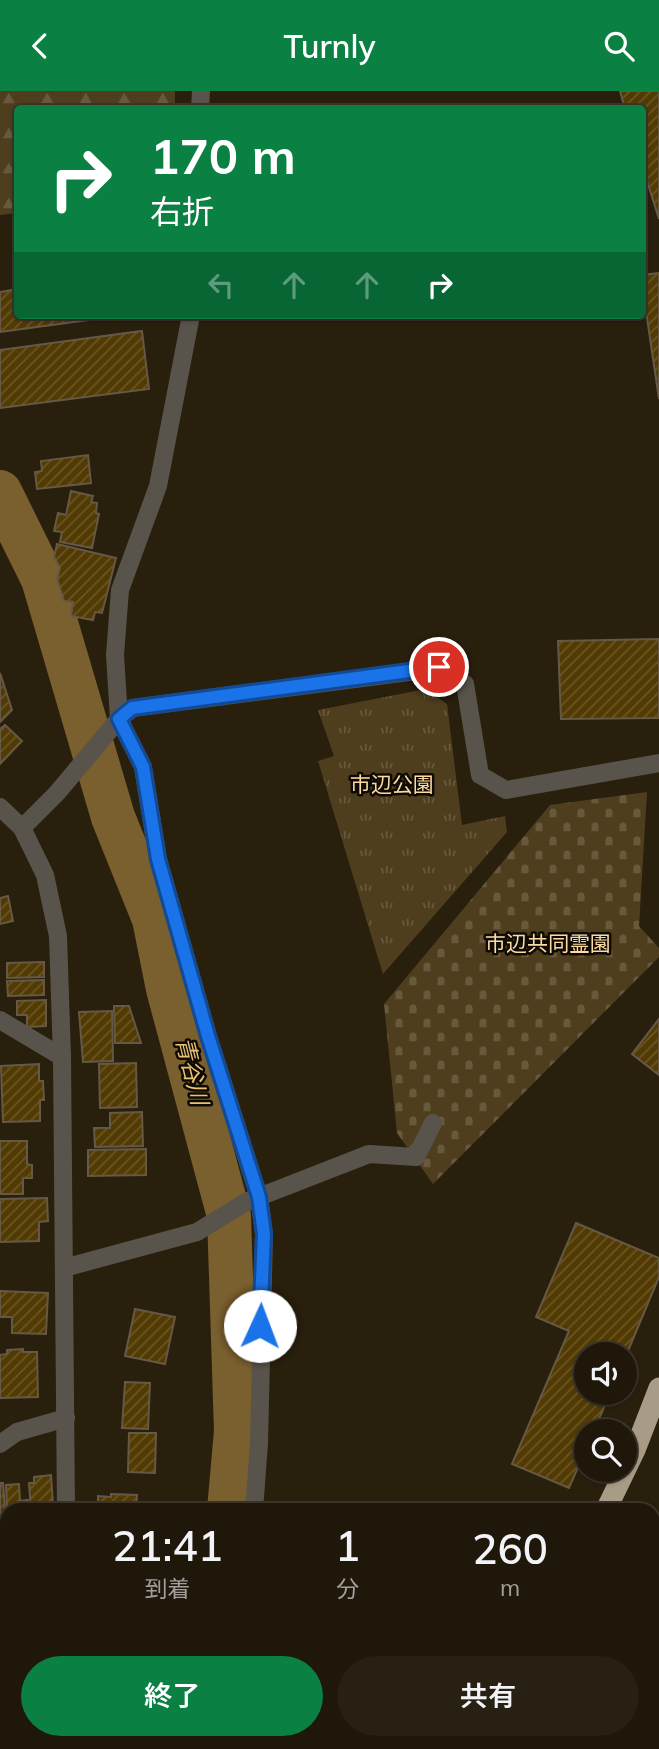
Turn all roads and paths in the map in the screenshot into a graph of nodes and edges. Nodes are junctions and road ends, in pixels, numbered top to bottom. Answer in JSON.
{"nodes":[{"id":1,"x":190,"y":319,"type":"edge"},
{"id":2,"x":119,"y":719,"type":"junction"},
{"id":3,"x":659,"y":763,"type":"edge"},
{"id":4,"x":0,"y":807,"type":"edge"},
{"id":5,"x":22,"y":828,"type":"junction"},
{"id":6,"x":0,"y":1020,"type":"edge"},
{"id":7,"x":62,"y":1057,"type":"junction"},
{"id":8,"x":433,"y":1123,"type":"dead end"},
{"id":9,"x":253,"y":1199,"type":"junction"},
{"id":10,"x":64,"y":1268,"type":"junction"},
{"id":11,"x":659,"y":1388,"type":"edge"},
{"id":12,"x":66,"y":1418,"type":"junction"},
{"id":13,"x":0,"y":1444,"type":"edge"},
{"id":14,"x":65,"y":1503,"type":"edge"},
{"id":15,"x":255,"y":1503,"type":"edge"},
{"id":16,"x":609,"y":1503,"type":"edge"}],
"edges":[{"from":1,"to":2,"type":"street"},
{"from":2,"to":3,"type":"street"},
{"from":2,"to":5,"type":"street"},
{"from":2,"to":9,"type":"street"},
{"from":4,"to":5,"type":"street"},
{"from":5,"to":7,"type":"street"},
{"from":6,"to":7,"type":"street"},
{"from":7,"to":10,"type":"street"},
{"from":8,"to":9,"type":"street"},
{"from":9,"to":10,"type":"street"},
{"from":9,"to":15,"type":"street"},
{"from":10,"to":12,"type":"street"},
{"from":11,"to":16,"type":"highway"},
{"from":12,"to":13,"type":"street"},
{"from":12,"to":14,"type":"street"}]}
